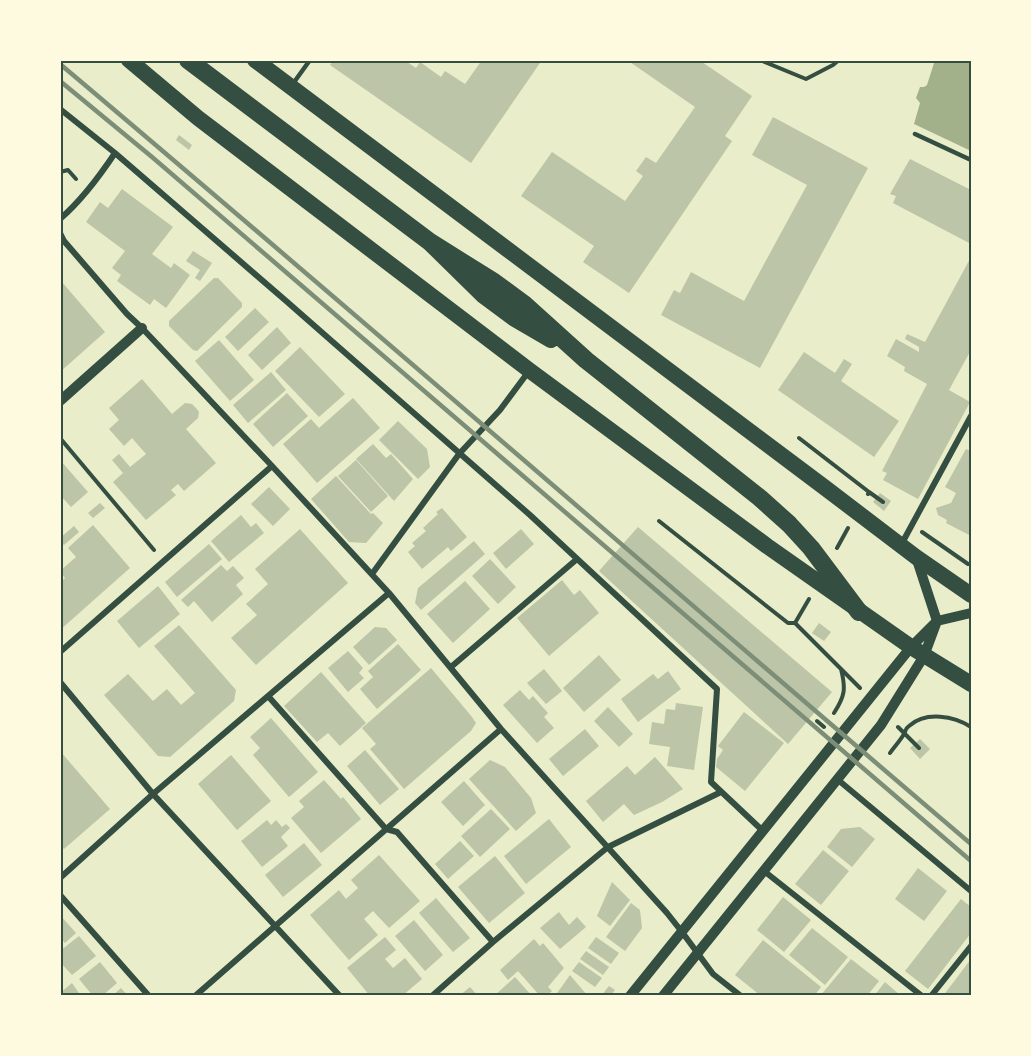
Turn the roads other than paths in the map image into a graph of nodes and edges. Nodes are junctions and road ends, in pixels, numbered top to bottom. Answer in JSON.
{"nodes":[{"id":1,"x":129,"y":60,"type":"edge"},
{"id":2,"x":188,"y":60,"type":"edge"},
{"id":3,"x":255,"y":60,"type":"edge"},
{"id":4,"x":310,"y":60,"type":"edge"},
{"id":5,"x":291,"y":87,"type":"junction"},
{"id":6,"x":60,"y":109,"type":"edge"},
{"id":7,"x":915,"y":134,"type":"dead end"},
{"id":8,"x":115,"y":153,"type":"junction"},
{"id":9,"x":971,"y":160,"type":"edge"},
{"id":10,"x":60,"y":219,"type":"edge"},
{"id":11,"x":60,"y":233,"type":"edge"},
{"id":12,"x":142,"y":328,"type":"junction"},
{"id":13,"x":529,"y":370,"type":"junction"},
{"id":14,"x":60,"y":401,"type":"edge"},
{"id":15,"x":971,"y":416,"type":"edge"},
{"id":16,"x":459,"y":454,"type":"junction"},
{"id":17,"x":273,"y":466,"type":"junction"},
{"id":18,"x":900,"y":545,"type":"junction"},
{"id":19,"x":916,"y":557,"type":"junction"},
{"id":20,"x":577,"y":559,"type":"junction"},
{"id":21,"x":372,"y":574,"type":"junction"},
{"id":22,"x":389,"y":593,"type":"junction"},
{"id":23,"x":971,"y":595,"type":"edge"},
{"id":24,"x":859,"y":612,"type":"junction"},
{"id":25,"x":971,"y":613,"type":"edge"},
{"id":26,"x":937,"y":621,"type":"junction"},
{"id":27,"x":60,"y":652,"type":"edge"},
{"id":28,"x":918,"y":652,"type":"junction"},
{"id":29,"x":450,"y":667,"type":"junction"},
{"id":30,"x":60,"y":682,"type":"edge"},
{"id":31,"x":971,"y":684,"type":"edge"},
{"id":32,"x":268,"y":696,"type":"junction"},
{"id":33,"x":501,"y":729,"type":"junction"},
{"id":34,"x":837,"y":779,"type":"junction"},
{"id":35,"x":721,"y":792,"type":"junction"},
{"id":36,"x":153,"y":794,"type":"junction"},
{"id":37,"x":386,"y":829,"type":"junction"},
{"id":38,"x":763,"y":831,"type":"junction"},
{"id":39,"x":608,"y":847,"type":"junction"},
{"id":40,"x":764,"y":871,"type":"junction"},
{"id":41,"x":60,"y":878,"type":"edge"},
{"id":42,"x":971,"y":891,"type":"edge"},
{"id":43,"x":60,"y":895,"type":"edge"},
{"id":44,"x":276,"y":926,"type":"junction"},
{"id":45,"x":682,"y":932,"type":"junction"},
{"id":46,"x":493,"y":942,"type":"junction"},
{"id":47,"x":971,"y":946,"type":"edge"},
{"id":48,"x":698,"y":953,"type":"junction"},
{"id":49,"x":149,"y":996,"type":"edge"},
{"id":50,"x":195,"y":996,"type":"edge"},
{"id":51,"x":339,"y":996,"type":"edge"},
{"id":52,"x":432,"y":996,"type":"edge"},
{"id":53,"x":630,"y":996,"type":"edge"},
{"id":54,"x":663,"y":996,"type":"edge"},
{"id":55,"x":741,"y":996,"type":"edge"},
{"id":56,"x":922,"y":996,"type":"edge"},
{"id":57,"x":931,"y":996,"type":"edge"}],
"edges":[{"from":1,"to":13,"type":"highway"},
{"from":2,"to":24,"type":"highway"},
{"from":3,"to":5,"type":"highway"},
{"from":4,"to":5,"type":"lane"},
{"from":5,"to":18,"type":"highway"},
{"from":6,"to":8,"type":"street"},
{"from":7,"to":9,"type":"lane"},
{"from":8,"to":10,"type":"street"},
{"from":8,"to":16,"type":"street"},
{"from":11,"to":12,"type":"street"},
{"from":12,"to":14,"type":"street"},
{"from":12,"to":17,"type":"street"},
{"from":13,"to":16,"type":"street"},
{"from":13,"to":24,"type":"highway"},
{"from":15,"to":18,"type":"street"},
{"from":16,"to":20,"type":"street"},
{"from":16,"to":21,"type":"street"},
{"from":17,"to":21,"type":"street"},
{"from":17,"to":27,"type":"street"},
{"from":18,"to":19,"type":"highway"},
{"from":19,"to":23,"type":"highway"},
{"from":19,"to":26,"type":"street"},
{"from":20,"to":29,"type":"street"},
{"from":20,"to":35,"type":"street"},
{"from":21,"to":22,"type":"street"},
{"from":22,"to":29,"type":"street"},
{"from":22,"to":32,"type":"street"},
{"from":24,"to":28,"type":"highway"},
{"from":25,"to":26,"type":"street"},
{"from":26,"to":28,"type":"street"},
{"from":26,"to":28,"type":"street"},
{"from":28,"to":31,"type":"highway"},
{"from":28,"to":34,"type":"street"},
{"from":28,"to":38,"type":"street"},
{"from":29,"to":33,"type":"street"},
{"from":30,"to":36,"type":"street"},
{"from":32,"to":36,"type":"street"},
{"from":32,"to":37,"type":"street"},
{"from":33,"to":37,"type":"street"},
{"from":33,"to":39,"type":"street"},
{"from":34,"to":40,"type":"street"},
{"from":34,"to":42,"type":"street"},
{"from":35,"to":38,"type":"street"},
{"from":35,"to":39,"type":"street"},
{"from":36,"to":41,"type":"street"},
{"from":36,"to":44,"type":"street"},
{"from":37,"to":44,"type":"street"},
{"from":37,"to":46,"type":"street"},
{"from":38,"to":45,"type":"street"},
{"from":39,"to":45,"type":"street"},
{"from":39,"to":46,"type":"street"},
{"from":40,"to":48,"type":"street"},
{"from":40,"to":56,"type":"street"},
{"from":43,"to":49,"type":"street"},
{"from":44,"to":50,"type":"street"},
{"from":44,"to":51,"type":"street"},
{"from":45,"to":48,"type":"street"},
{"from":45,"to":53,"type":"street"},
{"from":46,"to":52,"type":"street"},
{"from":47,"to":57,"type":"street"},
{"from":48,"to":54,"type":"street"},
{"from":48,"to":55,"type":"street"}]}
